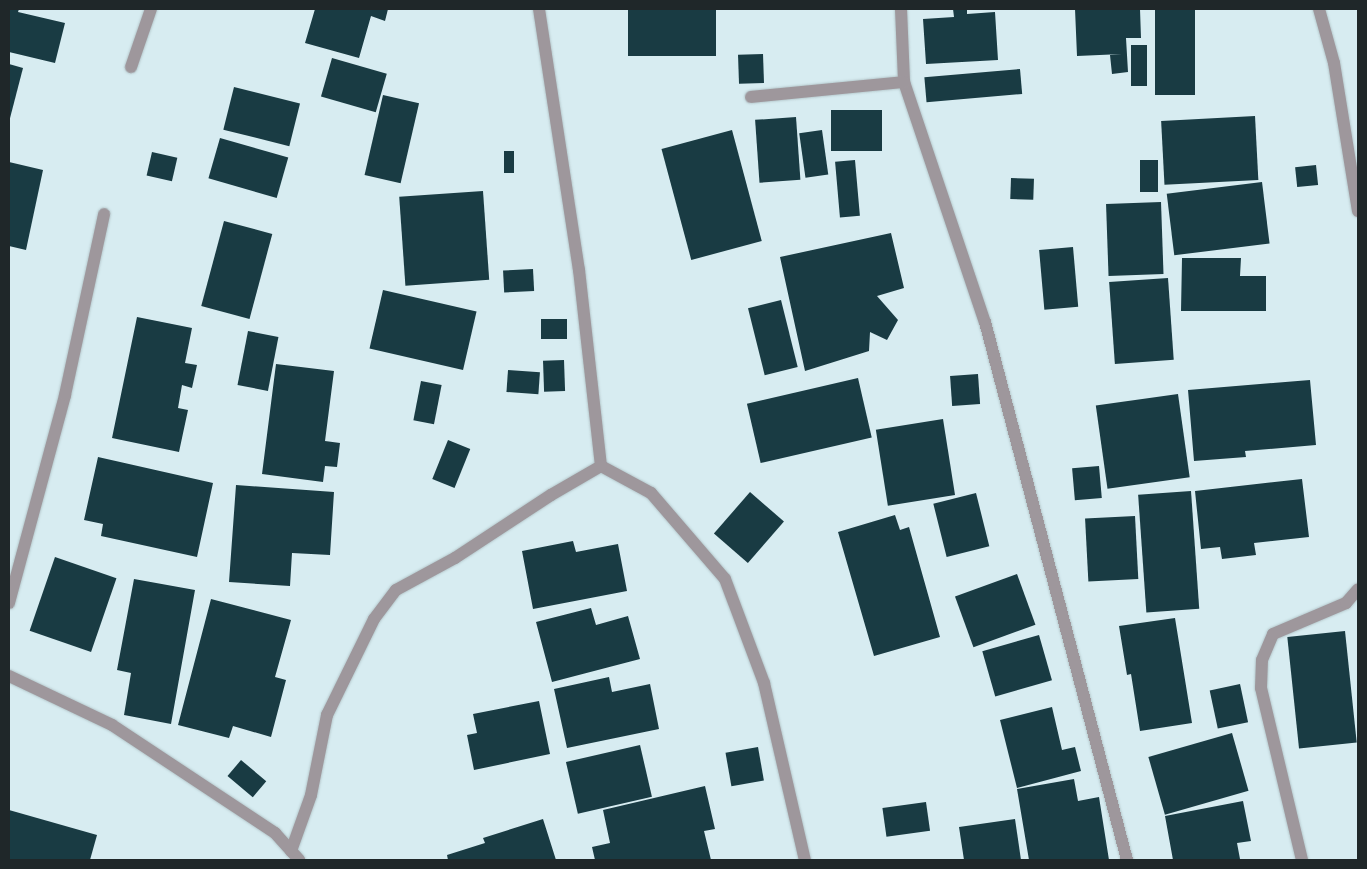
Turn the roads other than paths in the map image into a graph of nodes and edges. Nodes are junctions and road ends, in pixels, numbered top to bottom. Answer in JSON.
{"nodes":[{"id":1,"x":151,"y":9,"type":"edge"},
{"id":2,"x":539,"y":9,"type":"edge"},
{"id":3,"x":901,"y":9,"type":"edge"},
{"id":4,"x":1319,"y":9,"type":"edge"},
{"id":5,"x":131,"y":67,"type":"dead end"},
{"id":6,"x":904,"y":82,"type":"junction"},
{"id":7,"x":751,"y":97,"type":"dead end"},
{"id":8,"x":1358,"y":211,"type":"edge"},
{"id":9,"x":104,"y":214,"type":"dead end"},
{"id":10,"x":602,"y":466,"type":"junction"},
{"id":11,"x":1358,"y":589,"type":"edge"},
{"id":12,"x":9,"y":603,"type":"edge"},
{"id":13,"x":9,"y":676,"type":"edge"},
{"id":14,"x":295,"y":856,"type":"edge"},
{"id":15,"x":805,"y":860,"type":"edge"},
{"id":16,"x":1127,"y":860,"type":"edge"},
{"id":17,"x":1302,"y":860,"type":"edge"}],
"edges":[{"from":1,"to":5,"type":"street"},
{"from":2,"to":10,"type":"street"},
{"from":3,"to":6,"type":"street"},
{"from":4,"to":8,"type":"street"},
{"from":6,"to":7,"type":"street"},
{"from":6,"to":16,"type":"street"},
{"from":9,"to":12,"type":"street"},
{"from":10,"to":14,"type":"street"},
{"from":10,"to":15,"type":"street"},
{"from":11,"to":17,"type":"street"},
{"from":13,"to":14,"type":"street"}]}
